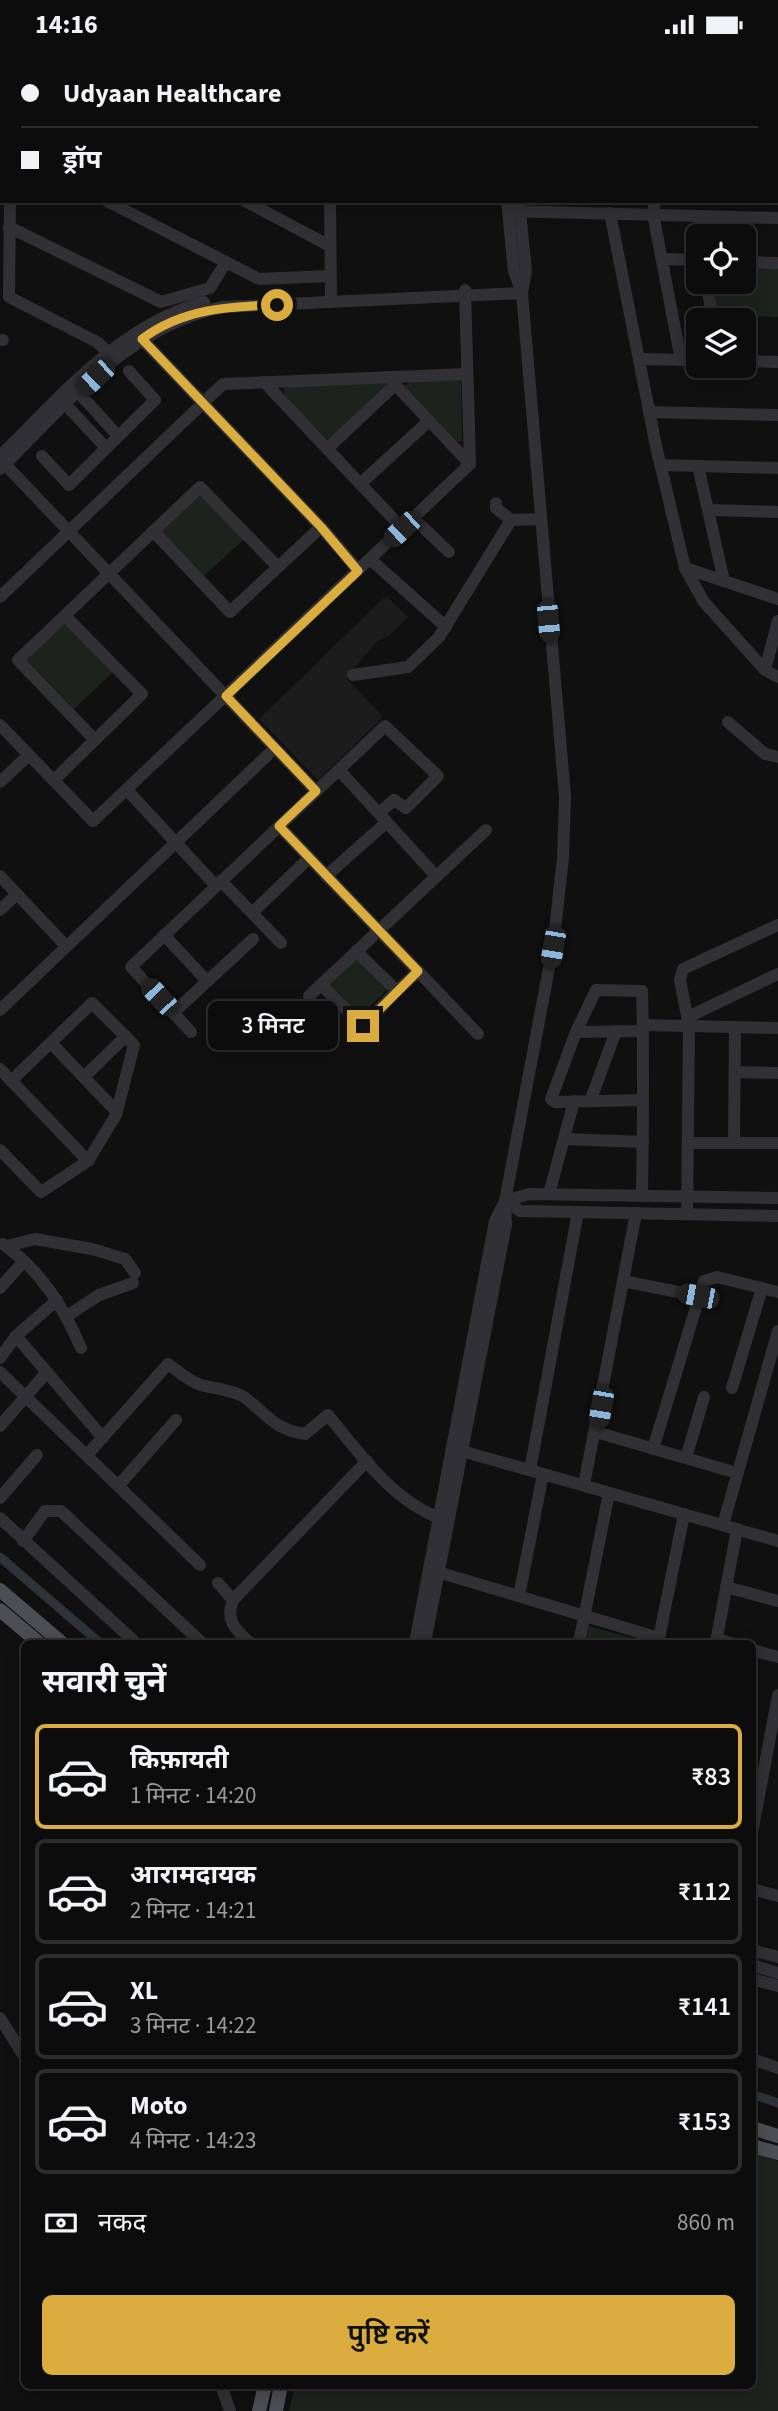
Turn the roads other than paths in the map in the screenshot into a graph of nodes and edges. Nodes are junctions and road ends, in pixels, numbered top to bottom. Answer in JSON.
{"nodes":[{"id":1,"x":10,"y":203,"type":"edge"},
{"id":2,"x":111,"y":203,"type":"edge"},
{"id":3,"x":249,"y":203,"type":"edge"},
{"id":4,"x":330,"y":203,"type":"edge"},
{"id":5,"x":514,"y":206,"type":"edge"},
{"id":6,"x":576,"y":207,"type":"edge"},
{"id":7,"x":654,"y":208,"type":"edge"},
{"id":8,"x":610,"y":213,"type":"junction"},
{"id":9,"x":778,"y":218,"type":"edge"},
{"id":10,"x":9,"y":227,"type":"junction"},
{"id":11,"x":330,"y":246,"type":"junction"},
{"id":12,"x":664,"y":259,"type":"junction"},
{"id":13,"x":686,"y":260,"type":"edge"},
{"id":14,"x":226,"y":262,"type":"junction"},
{"id":15,"x":756,"y":262,"type":"edge"},
{"id":16,"x":778,"y":263,"type":"edge"},
{"id":17,"x":330,"y":276,"type":"junction"},
{"id":18,"x":522,"y":293,"type":"junction"},
{"id":19,"x":465,"y":294,"type":"junction"},
{"id":20,"x":331,"y":299,"type":"junction"},
{"id":21,"x":139,"y":336,"type":"junction"},
{"id":22,"x":108,"y":352,"type":"junction"},
{"id":23,"x":639,"y":359,"type":"junction"},
{"id":24,"x":681,"y":360,"type":"junction"},
{"id":25,"x":686,"y":360,"type":"edge"},
{"id":26,"x":756,"y":361,"type":"edge"},
{"id":27,"x":778,"y":362,"type":"edge"},
{"id":28,"x":129,"y":371,"type":"dead end"},
{"id":29,"x":467,"y":374,"type":"junction"},
{"id":30,"x":391,"y":381,"type":"junction"},
{"id":31,"x":264,"y":383,"type":"junction"},
{"id":32,"x":79,"y":393,"type":"junction"},
{"id":33,"x":202,"y":403,"type":"junction"},
{"id":34,"x":66,"y":405,"type":"junction"},
{"id":35,"x":649,"y":412,"type":"junction"},
{"id":36,"x":778,"y":415,"type":"edge"},
{"id":37,"x":429,"y":421,"type":"junction"},
{"id":38,"x":118,"y":436,"type":"junction"},
{"id":39,"x":106,"y":448,"type":"junction"},
{"id":40,"x":327,"y":449,"type":"junction"},
{"id":41,"x":42,"y":456,"type":"dead end"},
{"id":42,"x":1,"y":462,"type":"edge"},
{"id":43,"x":470,"y":464,"type":"junction"},
{"id":44,"x":660,"y":465,"type":"junction"},
{"id":45,"x":698,"y":466,"type":"junction"},
{"id":46,"x":778,"y":468,"type":"edge"},
{"id":47,"x":360,"y":484,"type":"junction"},
{"id":48,"x":496,"y":503,"type":"dead end"},
{"id":49,"x":708,"y":510,"type":"junction"},
{"id":50,"x":778,"y":512,"type":"edge"},
{"id":51,"x":413,"y":518,"type":"junction"},
{"id":52,"x":540,"y":519,"type":"junction"},
{"id":53,"x":511,"y":520,"type":"junction"},
{"id":54,"x":321,"y":527,"type":"junction"},
{"id":55,"x":402,"y":529,"type":"junction"},
{"id":56,"x":69,"y":531,"type":"junction"},
{"id":57,"x":153,"y":531,"type":"junction"},
{"id":58,"x":449,"y":552,"type":"dead end"},
{"id":59,"x":370,"y":559,"type":"junction"},
{"id":60,"x":278,"y":567,"type":"junction"},
{"id":61,"x":685,"y":568,"type":"junction"},
{"id":62,"x":358,"y":571,"type":"junction"},
{"id":63,"x":109,"y":573,"type":"junction"},
{"id":64,"x":724,"y":581,"type":"junction"},
{"id":65,"x":0,"y":597,"type":"edge"},
{"id":66,"x":778,"y":599,"type":"edge"},
{"id":67,"x":65,"y":615,"type":"junction"},
{"id":68,"x":778,"y":621,"type":"edge"},
{"id":69,"x":446,"y":627,"type":"junction"},
{"id":70,"x":776,"y":640,"type":"edge"},
{"id":71,"x":765,"y":670,"type":"junction"},
{"id":72,"x":353,"y":675,"type":"dead end"},
{"id":73,"x":778,"y":677,"type":"edge"},
{"id":74,"x":226,"y":696,"type":"junction"},
{"id":75,"x":727,"y":722,"type":"dead end"},
{"id":76,"x":0,"y":725,"type":"edge"},
{"id":77,"x":95,"y":740,"type":"junction"},
{"id":78,"x":275,"y":748,"type":"junction"},
{"id":79,"x":29,"y":755,"type":"junction"},
{"id":80,"x":778,"y":757,"type":"edge"},
{"id":81,"x":339,"y":769,"type":"junction"},
{"id":82,"x":54,"y":780,"type":"junction"},
{"id":83,"x":0,"y":782,"type":"edge"},
{"id":84,"x":127,"y":790,"type":"junction"},
{"id":85,"x":316,"y":791,"type":"junction"},
{"id":86,"x":383,"y":818,"type":"junction"},
{"id":87,"x":279,"y":826,"type":"junction"},
{"id":88,"x":486,"y":830,"type":"dead end"},
{"id":89,"x":176,"y":842,"type":"junction"},
{"id":90,"x":309,"y":858,"type":"junction"},
{"id":91,"x":0,"y":876,"type":"edge"},
{"id":92,"x":326,"y":876,"type":"junction"},
{"id":93,"x":436,"y":876,"type":"junction"},
{"id":94,"x":219,"y":883,"type":"junction"},
{"id":95,"x":17,"y":894,"type":"junction"},
{"id":96,"x":0,"y":910,"type":"edge"},
{"id":97,"x":252,"y":913,"type":"junction"},
{"id":98,"x":778,"y":925,"type":"edge"},
{"id":99,"x":378,"y":930,"type":"junction"},
{"id":100,"x":164,"y":935,"type":"junction"},
{"id":101,"x":253,"y":939,"type":"dead end"},
{"id":102,"x":281,"y":943,"type":"dead end"},
{"id":103,"x":66,"y":946,"type":"junction"},
{"id":104,"x":356,"y":951,"type":"junction"},
{"id":105,"x":418,"y":971,"type":"junction"},
{"id":106,"x":778,"y":974,"type":"edge"},
{"id":107,"x":207,"y":981,"type":"junction"},
{"id":108,"x":321,"y":985,"type":"junction"},
{"id":109,"x":397,"y":991,"type":"junction"},
{"id":110,"x":309,"y":996,"type":"dead end"},
{"id":111,"x":0,"y":1010,"type":"edge"},
{"id":112,"x":173,"y":1013,"type":"junction"},
{"id":113,"x":688,"y":1021,"type":"junction"},
{"id":114,"x":735,"y":1027,"type":"junction"},
{"id":115,"x":643,"y":1028,"type":"junction"},
{"id":116,"x":778,"y":1028,"type":"edge"},
{"id":117,"x":617,"y":1031,"type":"junction"},
{"id":118,"x":191,"y":1032,"type":"dead end"},
{"id":119,"x":576,"y":1032,"type":"junction"},
{"id":120,"x":478,"y":1034,"type":"dead end"},
{"id":121,"x":125,"y":1036,"type":"junction"},
{"id":122,"x":51,"y":1043,"type":"junction"},
{"id":123,"x":0,"y":1069,"type":"edge"},
{"id":124,"x":735,"y":1072,"type":"junction"},
{"id":125,"x":778,"y":1073,"type":"edge"},
{"id":126,"x":83,"y":1077,"type":"junction"},
{"id":127,"x":11,"y":1081,"type":"junction"},
{"id":128,"x":591,"y":1100,"type":"junction"},
{"id":129,"x":643,"y":1100,"type":"junction"},
{"id":130,"x":574,"y":1101,"type":"junction"},
{"id":131,"x":117,"y":1112,"type":"junction"},
{"id":132,"x":565,"y":1139,"type":"junction"},
{"id":133,"x":643,"y":1142,"type":"junction"},
{"id":134,"x":688,"y":1143,"type":"junction"},
{"id":135,"x":734,"y":1143,"type":"junction"},
{"id":136,"x":778,"y":1143,"type":"edge"},
{"id":137,"x":0,"y":1150,"type":"edge"},
{"id":138,"x":88,"y":1161,"type":"junction"},
{"id":139,"x":549,"y":1194,"type":"junction"},
{"id":140,"x":642,"y":1196,"type":"junction"},
{"id":141,"x":687,"y":1196,"type":"junction"},
{"id":142,"x":778,"y":1198,"type":"edge"},
{"id":143,"x":505,"y":1201,"type":"junction"},
{"id":144,"x":578,"y":1212,"type":"junction"},
{"id":145,"x":636,"y":1213,"type":"junction"},
{"id":146,"x":687,"y":1214,"type":"junction"},
{"id":147,"x":778,"y":1216,"type":"edge"},
{"id":148,"x":3,"y":1244,"type":"edge"},
{"id":149,"x":24,"y":1261,"type":"junction"},
{"id":150,"x":623,"y":1281,"type":"junction"},
{"id":151,"x":0,"y":1288,"type":"edge"},
{"id":152,"x":762,"y":1288,"type":"junction"},
{"id":153,"x":778,"y":1293,"type":"edge"},
{"id":154,"x":698,"y":1296,"type":"junction"},
{"id":155,"x":57,"y":1300,"type":"junction"},
{"id":156,"x":67,"y":1316,"type":"junction"},
{"id":157,"x":778,"y":1331,"type":"edge"},
{"id":158,"x":16,"y":1336,"type":"junction"},
{"id":159,"x":81,"y":1348,"type":"dead end"},
{"id":160,"x":0,"y":1357,"type":"edge"},
{"id":161,"x":0,"y":1372,"type":"edge"},
{"id":162,"x":47,"y":1373,"type":"junction"},
{"id":163,"x":732,"y":1388,"type":"dead end"},
{"id":164,"x":26,"y":1397,"type":"junction"},
{"id":165,"x":704,"y":1397,"type":"dead end"},
{"id":166,"x":176,"y":1420,"type":"dead end"},
{"id":167,"x":0,"y":1426,"type":"edge"},
{"id":168,"x":596,"y":1432,"type":"junction"},
{"id":169,"x":103,"y":1438,"type":"junction"},
{"id":170,"x":458,"y":1449,"type":"junction"},
{"id":171,"x":653,"y":1449,"type":"junction"},
{"id":172,"x":37,"y":1455,"type":"dead end"},
{"id":173,"x":87,"y":1455,"type":"junction"},
{"id":174,"x":686,"y":1458,"type":"junction"},
{"id":175,"x":367,"y":1461,"type":"junction"},
{"id":176,"x":530,"y":1470,"type":"junction"},
{"id":177,"x":737,"y":1473,"type":"junction"},
{"id":178,"x":543,"y":1474,"type":"junction"},
{"id":179,"x":119,"y":1485,"type":"junction"},
{"id":180,"x":584,"y":1485,"type":"junction"},
{"id":181,"x":609,"y":1493,"type":"junction"},
{"id":182,"x":0,"y":1498,"type":"edge"},
{"id":183,"x":684,"y":1514,"type":"junction"},
{"id":184,"x":0,"y":1518,"type":"edge"},
{"id":185,"x":439,"y":1518,"type":"junction"},
{"id":186,"x":723,"y":1525,"type":"junction"},
{"id":187,"x":737,"y":1529,"type":"junction"},
{"id":188,"x":23,"y":1541,"type":"junction"},
{"id":189,"x":778,"y":1541,"type":"edge"},
{"id":190,"x":200,"y":1565,"type":"dead end"},
{"id":191,"x":434,"y":1571,"type":"junction"},
{"id":192,"x":218,"y":1583,"type":"dead end"},
{"id":193,"x":726,"y":1587,"type":"junction"},
{"id":194,"x":0,"y":1590,"type":"edge"},
{"id":195,"x":519,"y":1596,"type":"junction"},
{"id":196,"x":233,"y":1600,"type":"junction"},
{"id":197,"x":778,"y":1601,"type":"edge"},
{"id":198,"x":0,"y":1610,"type":"edge"},
{"id":199,"x":584,"y":1616,"type":"junction"},
{"id":200,"x":36,"y":1640,"type":"edge"},
{"id":201,"x":58,"y":1640,"type":"edge"},
{"id":202,"x":133,"y":1640,"type":"edge"},
{"id":203,"x":199,"y":1640,"type":"edge"},
{"id":204,"x":247,"y":1640,"type":"edge"},
{"id":205,"x":416,"y":1640,"type":"edge"},
{"id":206,"x":425,"y":1640,"type":"edge"},
{"id":207,"x":580,"y":1640,"type":"edge"},
{"id":208,"x":656,"y":1640,"type":"edge"},
{"id":209,"x":659,"y":1640,"type":"edge"},
{"id":210,"x":716,"y":1640,"type":"edge"},
{"id":211,"x":756,"y":1651,"type":"edge"},
{"id":212,"x":778,"y":1657,"type":"edge"},
{"id":213,"x":778,"y":1695,"type":"edge"},
{"id":214,"x":757,"y":1782,"type":"edge"},
{"id":215,"x":756,"y":1890,"type":"edge"},
{"id":216,"x":778,"y":1896,"type":"edge"},
{"id":217,"x":756,"y":1951,"type":"edge"},
{"id":218,"x":778,"y":1957,"type":"edge"},
{"id":219,"x":756,"y":1966,"type":"edge"},
{"id":220,"x":778,"y":1973,"type":"edge"},
{"id":221,"x":756,"y":1980,"type":"edge"},
{"id":222,"x":778,"y":1986,"type":"edge"},
{"id":223,"x":0,"y":2018,"type":"edge"},
{"id":224,"x":21,"y":2051,"type":"edge"},
{"id":225,"x":756,"y":2060,"type":"edge"},
{"id":226,"x":778,"y":2068,"type":"edge"},
{"id":227,"x":756,"y":2129,"type":"edge"},
{"id":228,"x":778,"y":2136,"type":"edge"},
{"id":229,"x":756,"y":2146,"type":"edge"},
{"id":230,"x":778,"y":2153,"type":"edge"},
{"id":231,"x":222,"y":2389,"type":"edge"},
{"id":232,"x":264,"y":2389,"type":"edge"},
{"id":233,"x":280,"y":2389,"type":"edge"},
{"id":234,"x":230,"y":2411,"type":"edge"},
{"id":235,"x":259,"y":2411,"type":"edge"},
{"id":236,"x":276,"y":2411,"type":"edge"}],
"edges":[{"from":1,"to":10,"type":"street"},
{"from":2,"to":14,"type":"street"},
{"from":3,"to":11,"type":"street"},
{"from":4,"to":11,"type":"street"},
{"from":5,"to":6,"type":"street"},
{"from":5,"to":18,"type":"street"},
{"from":6,"to":8,"type":"street"},
{"from":7,"to":8,"type":"street"},
{"from":7,"to":9,"type":"street"},
{"from":7,"to":12,"type":"street"},
{"from":8,"to":23,"type":"street"},
{"from":10,"to":14,"type":"street"},
{"from":10,"to":22,"type":"street"},
{"from":11,"to":17,"type":"street"},
{"from":12,"to":13,"type":"street"},
{"from":12,"to":24,"type":"street"},
{"from":14,"to":17,"type":"street"},
{"from":15,"to":16,"type":"street"},
{"from":17,"to":20,"type":"street"},
{"from":18,"to":19,"type":"street"},
{"from":18,"to":52,"type":"street"},
{"from":19,"to":20,"type":"street"},
{"from":19,"to":29,"type":"street"},
{"from":20,"to":21,"type":"street"},
{"from":21,"to":22,"type":"street"},
{"from":21,"to":32,"type":"street"},
{"from":21,"to":33,"type":"street"},
{"from":22,"to":42,"type":"street"},
{"from":23,"to":24,"type":"street"},
{"from":23,"to":35,"type":"street"},
{"from":24,"to":25,"type":"street"},
{"from":26,"to":27,"type":"street"},
{"from":28,"to":38,"type":"street"},
{"from":29,"to":30,"type":"street"},
{"from":29,"to":43,"type":"street"},
{"from":30,"to":31,"type":"street"},
{"from":30,"to":37,"type":"street"},
{"from":30,"to":40,"type":"street"},
{"from":31,"to":33,"type":"street"},
{"from":31,"to":40,"type":"street"},
{"from":32,"to":34,"type":"street"},
{"from":32,"to":38,"type":"street"},
{"from":33,"to":54,"type":"street"},
{"from":33,"to":56,"type":"street"},
{"from":34,"to":39,"type":"street"},
{"from":34,"to":42,"type":"street"},
{"from":35,"to":36,"type":"street"},
{"from":35,"to":44,"type":"street"},
{"from":37,"to":43,"type":"street"},
{"from":37,"to":47,"type":"street"},
{"from":38,"to":39,"type":"street"},
{"from":39,"to":41,"type":"street"},
{"from":40,"to":47,"type":"street"},
{"from":42,"to":56,"type":"street"},
{"from":43,"to":51,"type":"street"},
{"from":44,"to":45,"type":"street"},
{"from":44,"to":61,"type":"street"},
{"from":45,"to":46,"type":"street"},
{"from":45,"to":49,"type":"street"},
{"from":47,"to":55,"type":"street"},
{"from":48,"to":53,"type":"street"},
{"from":49,"to":50,"type":"street"},
{"from":49,"to":64,"type":"street"},
{"from":51,"to":55,"type":"street"},
{"from":51,"to":58,"type":"street"},
{"from":52,"to":53,"type":"street"},
{"from":52,"to":143,"type":"street"},
{"from":53,"to":69,"type":"street"},
{"from":54,"to":60,"type":"street"},
{"from":54,"to":62,"type":"street"},
{"from":55,"to":59,"type":"street"},
{"from":56,"to":63,"type":"street"},
{"from":56,"to":65,"type":"street"},
{"from":57,"to":60,"type":"street"},
{"from":57,"to":60,"type":"street"},
{"from":57,"to":63,"type":"street"},
{"from":59,"to":62,"type":"street"},
{"from":59,"to":69,"type":"street"},
{"from":61,"to":64,"type":"street"},
{"from":61,"to":71,"type":"street"},
{"from":62,"to":74,"type":"street"},
{"from":63,"to":67,"type":"street"},
{"from":63,"to":74,"type":"street"},
{"from":64,"to":66,"type":"street"},
{"from":67,"to":77,"type":"street"},
{"from":67,"to":77,"type":"street"},
{"from":68,"to":70,"type":"street"},
{"from":69,"to":72,"type":"street"},
{"from":70,"to":71,"type":"street"},
{"from":71,"to":73,"type":"street"},
{"from":74,"to":78,"type":"street"},
{"from":74,"to":84,"type":"street"},
{"from":75,"to":80,"type":"street"},
{"from":76,"to":79,"type":"street"},
{"from":77,"to":82,"type":"street"},
{"from":78,"to":85,"type":"street"},
{"from":78,"to":89,"type":"street"},
{"from":79,"to":82,"type":"street"},
{"from":79,"to":83,"type":"street"},
{"from":81,"to":85,"type":"street"},
{"from":81,"to":86,"type":"street"},
{"from":81,"to":86,"type":"street"},
{"from":82,"to":84,"type":"street"},
{"from":84,"to":89,"type":"street"},
{"from":85,"to":87,"type":"street"},
{"from":86,"to":92,"type":"street"},
{"from":86,"to":93,"type":"street"},
{"from":87,"to":90,"type":"street"},
{"from":87,"to":94,"type":"street"},
{"from":88,"to":93,"type":"street"},
{"from":89,"to":94,"type":"street"},
{"from":89,"to":103,"type":"street"},
{"from":90,"to":92,"type":"street"},
{"from":90,"to":97,"type":"street"},
{"from":91,"to":95,"type":"street"},
{"from":92,"to":99,"type":"street"},
{"from":93,"to":99,"type":"street"},
{"from":94,"to":97,"type":"street"},
{"from":94,"to":100,"type":"street"},
{"from":95,"to":96,"type":"street"},
{"from":95,"to":103,"type":"street"},
{"from":97,"to":102,"type":"street"},
{"from":98,"to":113,"type":"street"},
{"from":99,"to":104,"type":"street"},
{"from":99,"to":105,"type":"street"},
{"from":100,"to":107,"type":"street"},
{"from":100,"to":112,"type":"street"},
{"from":101,"to":107,"type":"street"},
{"from":103,"to":111,"type":"street"},
{"from":104,"to":108,"type":"street"},
{"from":104,"to":109,"type":"street"},
{"from":105,"to":109,"type":"street"},
{"from":105,"to":120,"type":"street"},
{"from":106,"to":113,"type":"street"},
{"from":107,"to":112,"type":"street"},
{"from":108,"to":109,"type":"street"},
{"from":108,"to":110,"type":"street"},
{"from":112,"to":118,"type":"street"},
{"from":113,"to":114,"type":"street"},
{"from":113,"to":115,"type":"street"},
{"from":113,"to":134,"type":"street"},
{"from":114,"to":116,"type":"street"},
{"from":114,"to":124,"type":"street"},
{"from":115,"to":117,"type":"street"},
{"from":115,"to":119,"type":"street"},
{"from":115,"to":129,"type":"street"},
{"from":117,"to":119,"type":"street"},
{"from":117,"to":128,"type":"street"},
{"from":119,"to":130,"type":"street"},
{"from":121,"to":122,"type":"street"},
{"from":121,"to":126,"type":"street"},
{"from":121,"to":131,"type":"street"},
{"from":122,"to":126,"type":"street"},
{"from":122,"to":127,"type":"street"},
{"from":123,"to":127,"type":"street"},
{"from":124,"to":125,"type":"street"},
{"from":124,"to":135,"type":"street"},
{"from":126,"to":131,"type":"street"},
{"from":127,"to":138,"type":"street"},
{"from":128,"to":129,"type":"street"},
{"from":128,"to":130,"type":"street"},
{"from":129,"to":133,"type":"street"},
{"from":130,"to":132,"type":"street"},
{"from":131,"to":138,"type":"street"},
{"from":132,"to":133,"type":"street"},
{"from":132,"to":139,"type":"street"},
{"from":133,"to":140,"type":"street"},
{"from":134,"to":135,"type":"street"},
{"from":134,"to":141,"type":"street"},
{"from":135,"to":136,"type":"street"},
{"from":137,"to":138,"type":"street"},
{"from":139,"to":140,"type":"street"},
{"from":139,"to":143,"type":"street"},
{"from":140,"to":141,"type":"street"},
{"from":141,"to":142,"type":"street"},
{"from":141,"to":146,"type":"street"},
{"from":143,"to":144,"type":"street"},
{"from":143,"to":170,"type":"street"},
{"from":144,"to":145,"type":"street"},
{"from":144,"to":176,"type":"street"},
{"from":145,"to":146,"type":"street"},
{"from":145,"to":150,"type":"street"},
{"from":146,"to":147,"type":"street"},
{"from":148,"to":149,"type":"street"},
{"from":148,"to":156,"type":"street"},
{"from":149,"to":151,"type":"street"},
{"from":149,"to":155,"type":"street"},
{"from":150,"to":154,"type":"street"},
{"from":150,"to":168,"type":"street"},
{"from":152,"to":153,"type":"street"},
{"from":152,"to":154,"type":"street"},
{"from":152,"to":163,"type":"street"},
{"from":154,"to":171,"type":"street"},
{"from":155,"to":156,"type":"street"},
{"from":155,"to":158,"type":"street"},
{"from":156,"to":159,"type":"street"},
{"from":157,"to":177,"type":"street"},
{"from":158,"to":160,"type":"street"},
{"from":158,"to":162,"type":"street"},
{"from":161,"to":164,"type":"street"},
{"from":162,"to":164,"type":"street"},
{"from":162,"to":169,"type":"street"},
{"from":164,"to":167,"type":"street"},
{"from":164,"to":173,"type":"street"},
{"from":165,"to":174,"type":"street"},
{"from":166,"to":179,"type":"street"},
{"from":168,"to":171,"type":"street"},
{"from":168,"to":180,"type":"street"},
{"from":169,"to":173,"type":"street"},
{"from":169,"to":175,"type":"street"},
{"from":170,"to":176,"type":"street"},
{"from":170,"to":185,"type":"street"},
{"from":170,"to":191,"type":"street"},
{"from":171,"to":174,"type":"street"},
{"from":172,"to":182,"type":"street"},
{"from":173,"to":179,"type":"street"},
{"from":174,"to":177,"type":"street"},
{"from":175,"to":185,"type":"street"},
{"from":175,"to":196,"type":"street"},
{"from":176,"to":178,"type":"street"},
{"from":177,"to":186,"type":"street"},
{"from":178,"to":180,"type":"street"},
{"from":178,"to":195,"type":"street"},
{"from":179,"to":190,"type":"street"},
{"from":180,"to":181,"type":"street"},
{"from":181,"to":183,"type":"street"},
{"from":181,"to":199,"type":"street"},
{"from":183,"to":186,"type":"street"},
{"from":183,"to":209,"type":"street"},
{"from":184,"to":188,"type":"street"},
{"from":185,"to":191,"type":"street"},
{"from":186,"to":187,"type":"street"},
{"from":187,"to":189,"type":"street"},
{"from":187,"to":193,"type":"street"},
{"from":188,"to":202,"type":"street"},
{"from":188,"to":203,"type":"street"},
{"from":191,"to":195,"type":"street"},
{"from":191,"to":205,"type":"street"},
{"from":191,"to":206,"type":"street"},
{"from":192,"to":196,"type":"street"},
{"from":193,"to":197,"type":"street"},
{"from":193,"to":210,"type":"street"},
{"from":194,"to":201,"type":"main road"},
{"from":195,"to":199,"type":"street"},
{"from":196,"to":204,"type":"street"},
{"from":198,"to":200,"type":"main road"},
{"from":199,"to":207,"type":"street"},
{"from":199,"to":208,"type":"street"},
{"from":211,"to":212,"type":"street"},
{"from":213,"to":214,"type":"street"},
{"from":215,"to":216,"type":"street"},
{"from":217,"to":218,"type":"street"},
{"from":219,"to":220,"type":"street"},
{"from":221,"to":222,"type":"street"},
{"from":223,"to":224,"type":"street"},
{"from":225,"to":226,"type":"street"},
{"from":227,"to":228,"type":"main road"},
{"from":229,"to":230,"type":"main road"},
{"from":231,"to":234,"type":"street"},
{"from":232,"to":235,"type":"main road"},
{"from":233,"to":236,"type":"main road"}]}
